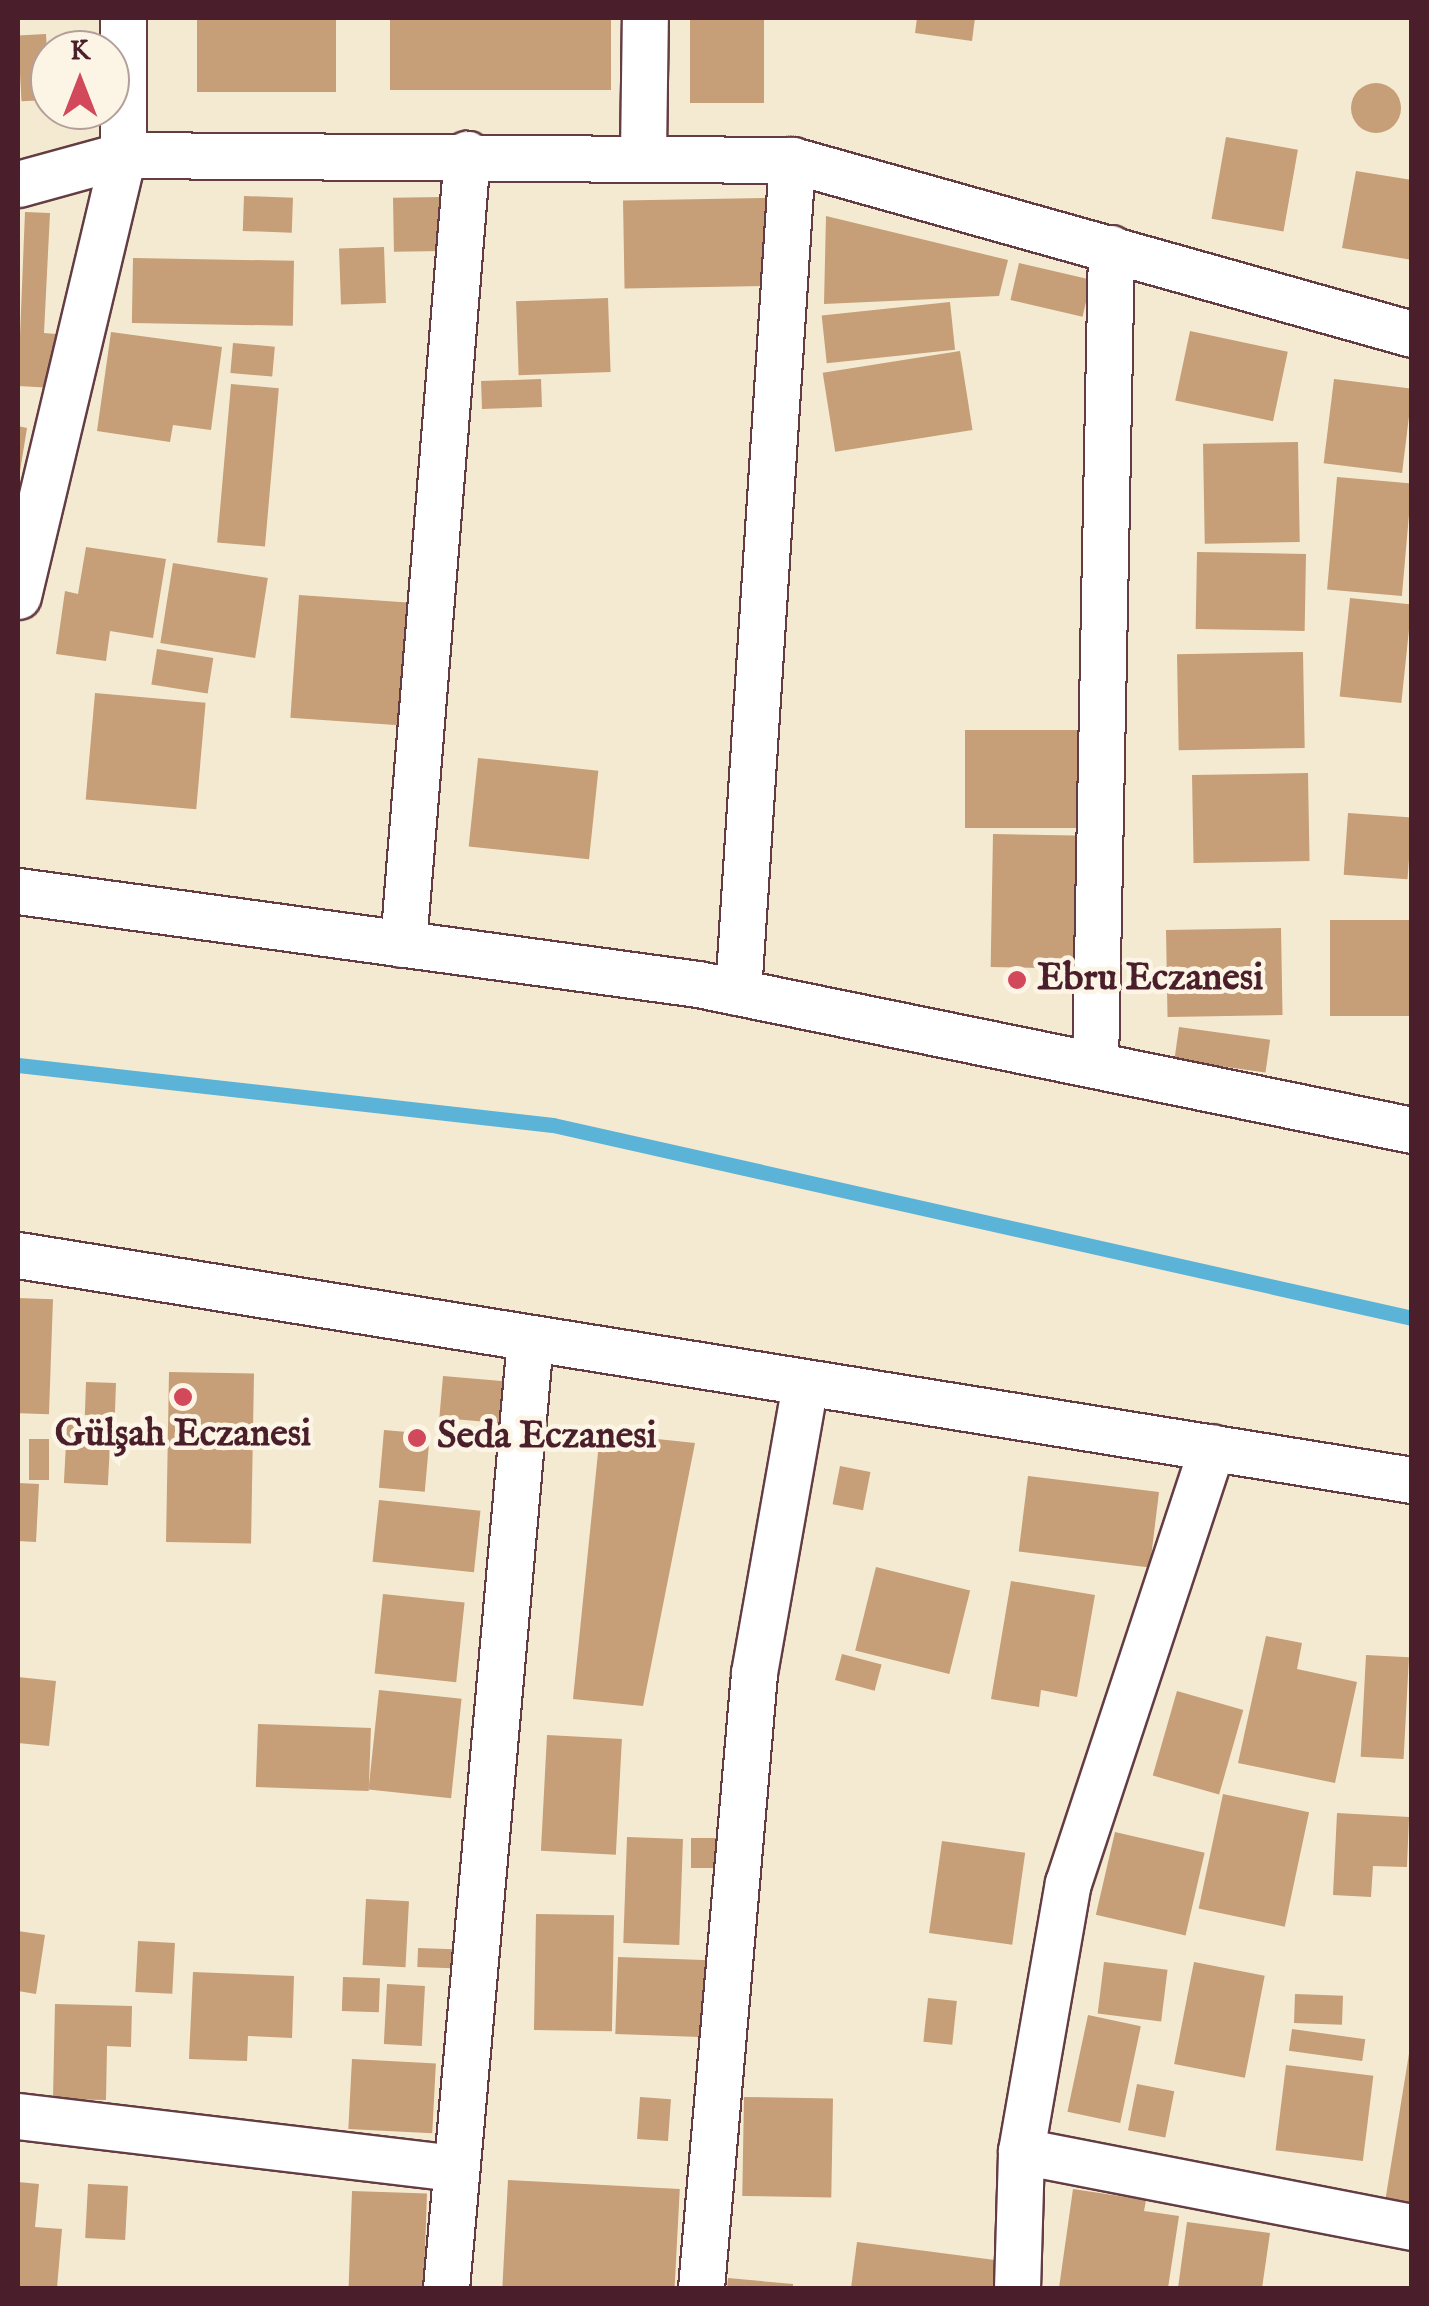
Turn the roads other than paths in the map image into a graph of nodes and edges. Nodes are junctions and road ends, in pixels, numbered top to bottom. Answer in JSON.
{"nodes":[{"id":1,"x":123,"y":18,"type":"edge"},
{"id":2,"x":645,"y":18,"type":"edge"},
{"id":3,"x":643,"y":153,"type":"junction"},
{"id":4,"x":467,"y":154,"type":"junction"},
{"id":5,"x":123,"y":155,"type":"junction"},
{"id":6,"x":792,"y":160,"type":"junction"},
{"id":7,"x":18,"y":184,"type":"edge"},
{"id":8,"x":1111,"y":248,"type":"junction"},
{"id":9,"x":1412,"y":334,"type":"edge"},
{"id":10,"x":25,"y":500,"type":"edge"},
{"id":11,"x":18,"y":596,"type":"edge"},
{"id":12,"x":18,"y":892,"type":"edge"},
{"id":13,"x":402,"y":944,"type":"junction"},
{"id":14,"x":738,"y":992,"type":"junction"},
{"id":15,"x":1095,"y":1065,"type":"junction"},
{"id":16,"x":1412,"y":1130,"type":"edge"},
{"id":17,"x":18,"y":1255,"type":"edge"},
{"id":18,"x":530,"y":1339,"type":"junction"},
{"id":19,"x":805,"y":1383,"type":"junction"},
{"id":20,"x":1212,"y":1446,"type":"junction"},
{"id":21,"x":1412,"y":1480,"type":"edge"},
{"id":22,"x":18,"y":2116,"type":"edge"},
{"id":23,"x":1021,"y":2152,"type":"junction"},
{"id":24,"x":452,"y":2168,"type":"junction"},
{"id":25,"x":1412,"y":2227,"type":"edge"},
{"id":26,"x":446,"y":2288,"type":"edge"},
{"id":27,"x":700,"y":2288,"type":"edge"},
{"id":28,"x":1017,"y":2288,"type":"edge"}],
"edges":[{"from":1,"to":5,"type":"street"},
{"from":2,"to":3,"type":"street"},
{"from":3,"to":4,"type":"street"},
{"from":3,"to":6,"type":"street"},
{"from":4,"to":5,"type":"street"},
{"from":4,"to":13,"type":"street"},
{"from":5,"to":7,"type":"street"},
{"from":5,"to":10,"type":"street"},
{"from":6,"to":8,"type":"street"},
{"from":6,"to":14,"type":"street"},
{"from":8,"to":9,"type":"street"},
{"from":8,"to":15,"type":"street"},
{"from":10,"to":11,"type":"street"},
{"from":12,"to":13,"type":"street"},
{"from":13,"to":14,"type":"street"},
{"from":14,"to":15,"type":"street"},
{"from":15,"to":16,"type":"street"},
{"from":17,"to":18,"type":"street"},
{"from":18,"to":19,"type":"street"},
{"from":18,"to":24,"type":"street"},
{"from":19,"to":20,"type":"street"},
{"from":19,"to":27,"type":"street"},
{"from":20,"to":21,"type":"street"},
{"from":20,"to":23,"type":"street"},
{"from":22,"to":24,"type":"street"},
{"from":23,"to":25,"type":"street"},
{"from":23,"to":28,"type":"street"},
{"from":24,"to":26,"type":"street"}]}
